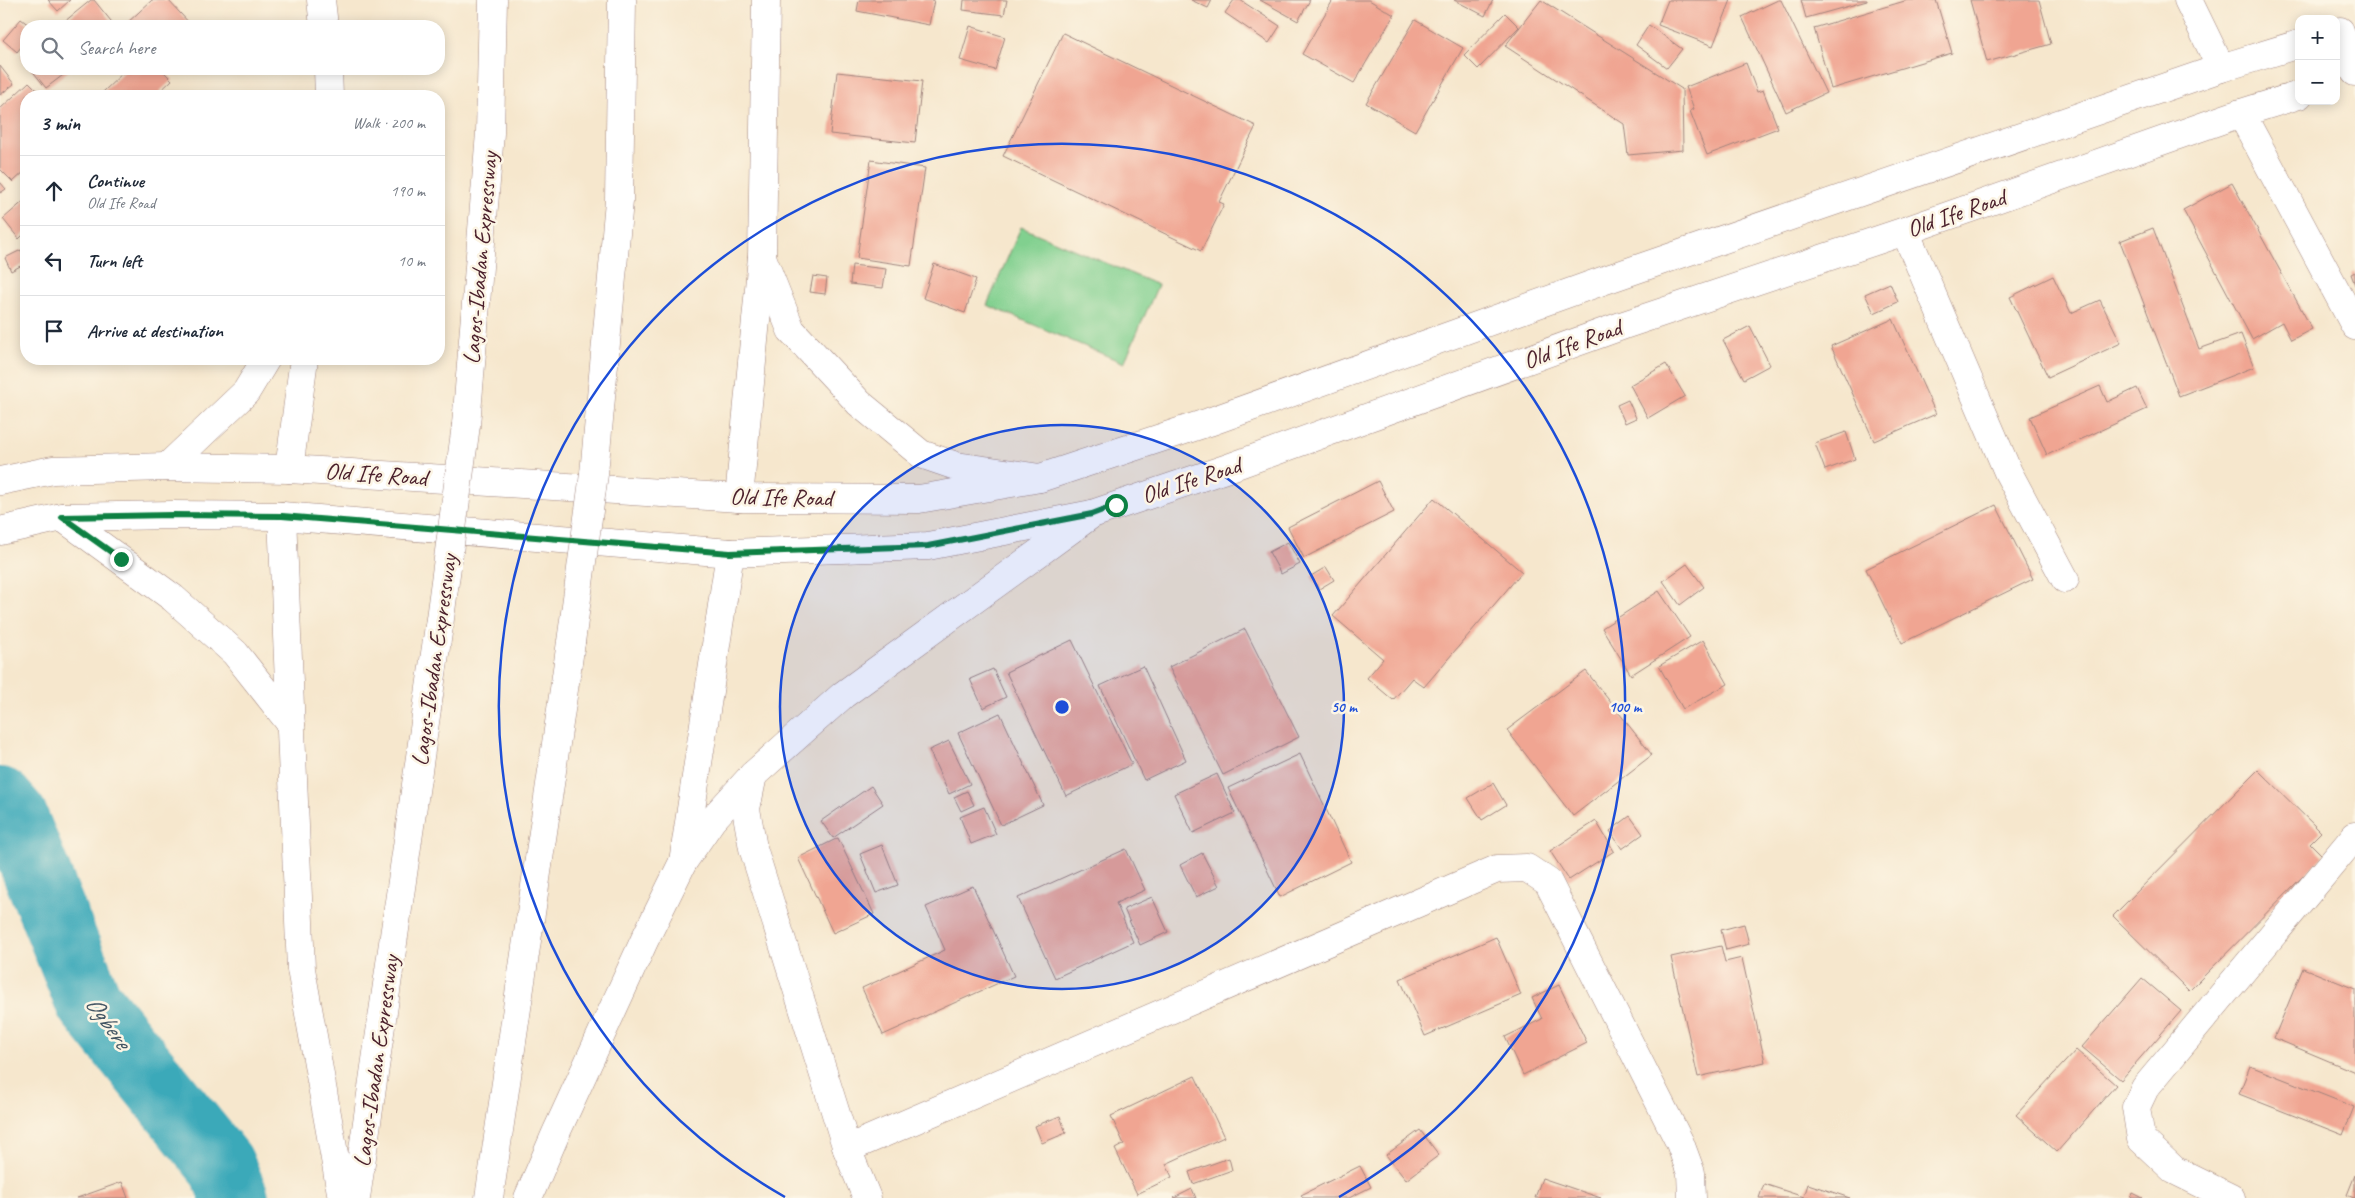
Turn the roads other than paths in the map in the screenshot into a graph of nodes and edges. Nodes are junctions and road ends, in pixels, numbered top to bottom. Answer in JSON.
{"nodes":[{"id":1,"x":320,"y":0,"type":"edge"},
{"id":2,"x":493,"y":0,"type":"edge"},
{"id":3,"x":622,"y":0,"type":"edge"},
{"id":4,"x":766,"y":0,"type":"edge"},
{"id":5,"x":2188,"y":0,"type":"edge"},
{"id":6,"x":323,"y":20,"type":"edge"},
{"id":7,"x":2344,"y":30,"type":"edge"},
{"id":8,"x":2295,"y":45,"type":"edge"},
{"id":9,"x":2221,"y":68,"type":"junction"},
{"id":10,"x":2355,"y":72,"type":"edge"},
{"id":11,"x":328,"y":75,"type":"edge"},
{"id":12,"x":2355,"y":78,"type":"edge"},
{"id":13,"x":2340,"y":83,"type":"edge"},
{"id":14,"x":329,"y":90,"type":"edge"},
{"id":15,"x":2295,"y":96,"type":"edge"},
{"id":16,"x":2241,"y":113,"type":"junction"},
{"id":17,"x":1905,"y":231,"type":"junction"},
{"id":18,"x":762,"y":257,"type":"junction"},
{"id":19,"x":2355,"y":326,"type":"edge"},
{"id":20,"x":262,"y":365,"type":"edge"},
{"id":21,"x":303,"y":365,"type":"edge"},
{"id":22,"x":167,"y":467,"type":"junction"},
{"id":23,"x":289,"y":469,"type":"junction"},
{"id":24,"x":1040,"y":478,"type":"junction"},
{"id":25,"x":0,"y":481,"type":"edge"},
{"id":26,"x":738,"y":498,"type":"junction"},
{"id":27,"x":1092,"y":514,"type":"junction"},
{"id":28,"x":282,"y":516,"type":"junction"},
{"id":29,"x":62,"y":517,"type":"junction"},
{"id":30,"x":0,"y":531,"type":"edge"},
{"id":31,"x":730,"y":553,"type":"junction"},
{"id":32,"x":2066,"y":579,"type":"dead end"},
{"id":33,"x":290,"y":724,"type":"junction"},
{"id":34,"x":753,"y":775,"type":"junction"},
{"id":35,"x":2355,"y":836,"type":"edge"},
{"id":36,"x":683,"y":862,"type":"junction"},
{"id":37,"x":847,"y":1149,"type":"junction"},
{"id":38,"x":342,"y":1198,"type":"edge"},
{"id":39,"x":356,"y":1198,"type":"edge"},
{"id":40,"x":489,"y":1198,"type":"edge"},
{"id":41,"x":528,"y":1198,"type":"edge"},
{"id":42,"x":866,"y":1198,"type":"edge"},
{"id":43,"x":1692,"y":1198,"type":"edge"},
{"id":44,"x":2231,"y":1198,"type":"edge"}],
"edges":[{"from":1,"to":6,"type":"main road"},
{"from":2,"to":39,"type":"main road","name":"Lagos-Ibadan Expressway","bridge":true},
{"from":3,"to":40,"type":"main road","bridge":true},
{"from":4,"to":18,"type":"main road"},
{"from":5,"to":9,"type":"main road"},
{"from":7,"to":10,"type":"main road"},
{"from":8,"to":9,"type":"main road","name":"Old Ife Road"},
{"from":9,"to":24,"type":"main road","name":"Old Ife Road"},
{"from":11,"to":14,"type":"main road"},
{"from":12,"to":13,"type":"main road"},
{"from":15,"to":16,"type":"main road","name":"Old Ife Road"},
{"from":16,"to":17,"type":"main road","name":"Old Ife Road"},
{"from":16,"to":19,"type":"main road"},
{"from":17,"to":27,"type":"main road","name":"Old Ife Road"},
{"from":17,"to":32,"type":"main road"},
{"from":18,"to":24,"type":"main road"},
{"from":18,"to":26,"type":"main road"},
{"from":20,"to":22,"type":"main road"},
{"from":21,"to":23,"type":"main road"},
{"from":22,"to":23,"type":"main road","name":"Old Ife Road"},
{"from":22,"to":25,"type":"main road","name":"Old Ife Road"},
{"from":23,"to":26,"type":"main road","name":"Old Ife Road"},
{"from":24,"to":26,"type":"main road","name":"Old Ife Road"},
{"from":27,"to":31,"type":"main road","name":"Old Ife Road"},
{"from":27,"to":34,"type":"main road"},
{"from":28,"to":29,"type":"main road","name":"Old Ife Road"},
{"from":28,"to":31,"type":"main road","name":"Old Ife Road"},
{"from":28,"to":33,"type":"main road"},
{"from":29,"to":30,"type":"main road","name":"Old Ife Road"},
{"from":29,"to":33,"type":"main road"},
{"from":31,"to":36,"type":"main road"},
{"from":33,"to":38,"type":"main road"},
{"from":34,"to":36,"type":"main road"},
{"from":34,"to":37,"type":"main road"},
{"from":35,"to":44,"type":"main road"},
{"from":36,"to":41,"type":"main road"},
{"from":37,"to":42,"type":"main road"},
{"from":37,"to":43,"type":"main road"}]}
